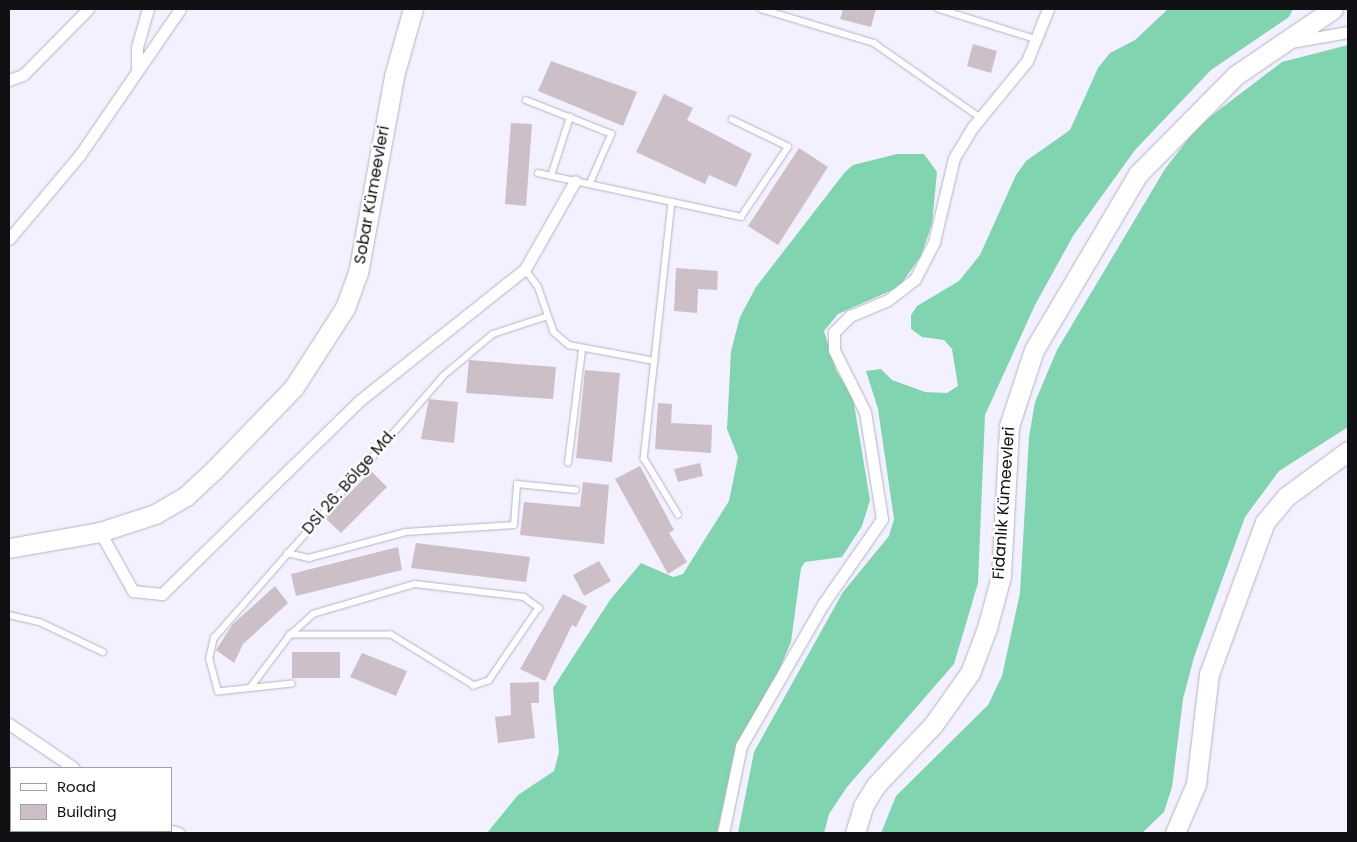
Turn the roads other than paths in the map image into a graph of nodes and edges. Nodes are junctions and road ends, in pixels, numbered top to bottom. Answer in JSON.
{"nodes":[{"id":1,"x":88,"y":9,"type":"edge"},
{"id":2,"x":148,"y":9,"type":"edge"},
{"id":3,"x":180,"y":9,"type":"edge"},
{"id":4,"x":413,"y":9,"type":"edge"},
{"id":5,"x":761,"y":9,"type":"edge"},
{"id":6,"x":939,"y":9,"type":"edge"},
{"id":7,"x":1048,"y":9,"type":"edge"},
{"id":8,"x":1333,"y":9,"type":"edge"},
{"id":9,"x":1348,"y":32,"type":"edge"},
{"id":10,"x":1038,"y":40,"type":"junction"},
{"id":11,"x":1280,"y":44,"type":"junction"},
{"id":12,"x":137,"y":67,"type":"junction"},
{"id":13,"x":9,"y":80,"type":"edge"},
{"id":14,"x":526,"y":100,"type":"dead end"},
{"id":15,"x":570,"y":117,"type":"junction"},
{"id":16,"x":981,"y":118,"type":"junction"},
{"id":17,"x":732,"y":120,"type":"dead end"},
{"id":18,"x":538,"y":173,"type":"dead end"},
{"id":19,"x":551,"y":176,"type":"junction"},
{"id":20,"x":575,"y":181,"type":"junction"},
{"id":21,"x":590,"y":184,"type":"junction"},
{"id":22,"x":672,"y":202,"type":"junction"},
{"id":23,"x":9,"y":239,"type":"edge"},
{"id":24,"x":525,"y":269,"type":"junction"},
{"id":25,"x":545,"y":317,"type":"junction"},
{"id":26,"x":582,"y":350,"type":"junction"},
{"id":27,"x":655,"y":361,"type":"junction"},
{"id":28,"x":1348,"y":451,"type":"edge"},
{"id":29,"x":568,"y":463,"type":"dead end"},
{"id":30,"x":576,"y":490,"type":"dead end"},
{"id":31,"x":678,"y":514,"type":"dead end"},
{"id":32,"x":100,"y":532,"type":"junction"},
{"id":33,"x":9,"y":548,"type":"edge"},
{"id":34,"x":287,"y":553,"type":"junction"},
{"id":35,"x":9,"y":615,"type":"edge"},
{"id":36,"x":290,"y":634,"type":"junction"},
{"id":37,"x":103,"y":652,"type":"dead end"},
{"id":38,"x":292,"y":684,"type":"dead end"},
{"id":39,"x":250,"y":688,"type":"junction"},
{"id":40,"x":9,"y":724,"type":"edge"},
{"id":41,"x":73,"y":767,"type":"edge"},
{"id":42,"x":723,"y":833,"type":"edge"},
{"id":43,"x":855,"y":833,"type":"edge"},
{"id":44,"x":1174,"y":833,"type":"edge"}],
"edges":[{"from":1,"to":13,"type":"street"},
{"from":2,"to":12,"type":"street"},
{"from":3,"to":12,"type":"street"},
{"from":4,"to":32,"type":"main road","name":"Sobar Kümeevleri"},
{"from":5,"to":16,"type":"lane"},
{"from":6,"to":10,"type":"lane"},
{"from":7,"to":10,"type":"street"},
{"from":8,"to":11,"type":"main road","name":"Fidanlık Kümeevleri"},
{"from":9,"to":11,"type":"street"},
{"from":10,"to":16,"type":"street"},
{"from":11,"to":43,"type":"main road","name":"Fidanlık Kümeevleri"},
{"from":12,"to":23,"type":"street"},
{"from":14,"to":15,"type":"lane"},
{"from":15,"to":19,"type":"lane"},
{"from":15,"to":21,"type":"lane"},
{"from":16,"to":42,"type":"street"},
{"from":17,"to":22,"type":"lane"},
{"from":18,"to":19,"type":"lane"},
{"from":19,"to":20,"type":"lane"},
{"from":20,"to":21,"type":"lane"},
{"from":20,"to":24,"type":"street"},
{"from":21,"to":22,"type":"lane"},
{"from":22,"to":27,"type":"lane"},
{"from":24,"to":25,"type":"lane"},
{"from":24,"to":32,"type":"street"},
{"from":25,"to":26,"type":"lane"},
{"from":25,"to":34,"type":"lane","name":"DSİ 26. Bölge Md."},
{"from":26,"to":27,"type":"lane"},
{"from":26,"to":29,"type":"lane"},
{"from":27,"to":31,"type":"lane"},
{"from":28,"to":44,"type":"main road"},
{"from":30,"to":34,"type":"lane"},
{"from":32,"to":33,"type":"main road","name":"Sobar Kümeevleri"},
{"from":34,"to":39,"type":"lane","name":"DSİ 26. Bölge Md."},
{"from":35,"to":37,"type":"lane"},
{"from":36,"to":36,"type":"lane"},
{"from":36,"to":39,"type":"lane"},
{"from":38,"to":39,"type":"lane"},
{"from":40,"to":41,"type":"street"}]}
